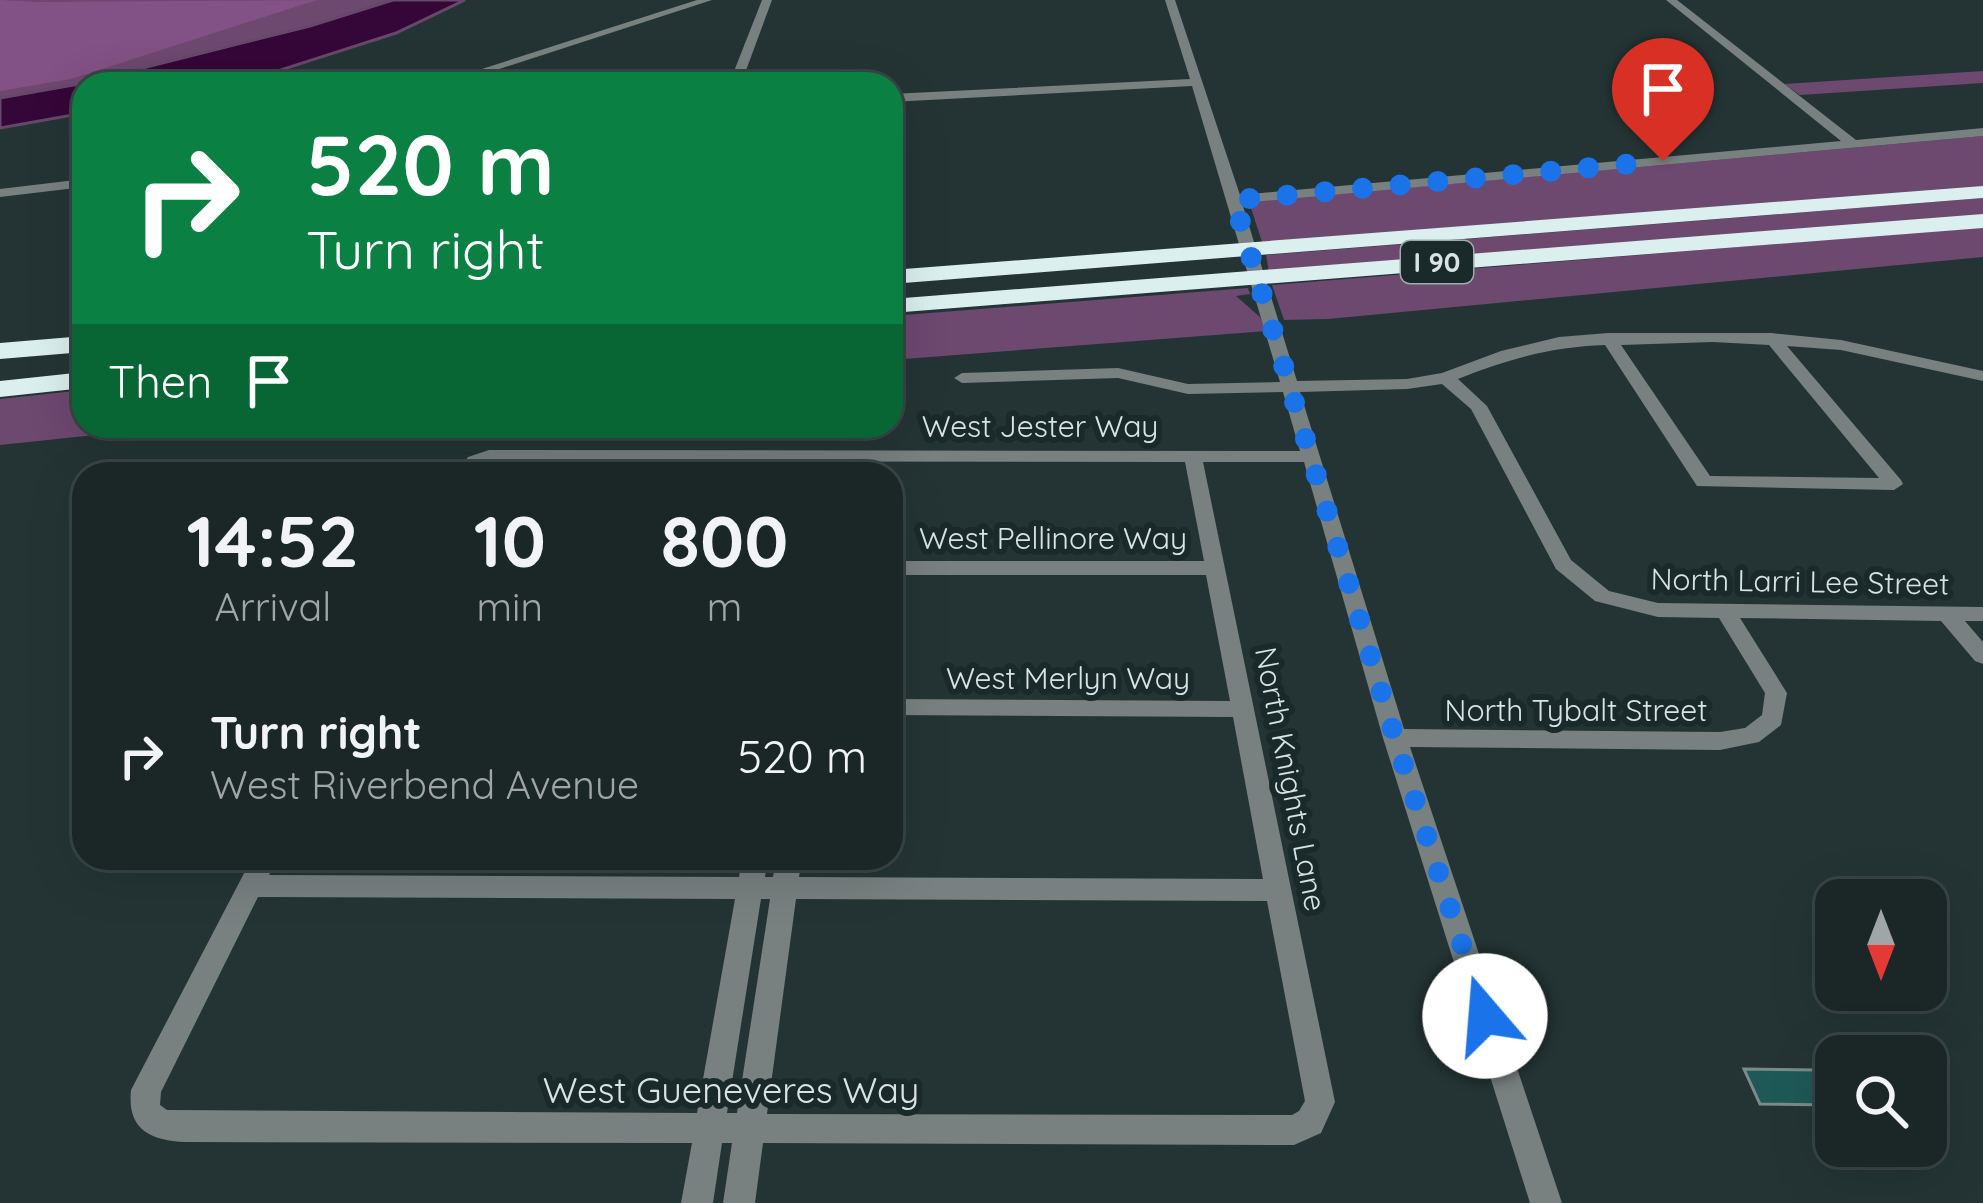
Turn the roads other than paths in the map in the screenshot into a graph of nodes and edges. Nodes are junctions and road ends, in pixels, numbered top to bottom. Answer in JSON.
{"nodes":[{"id":1,"x":707,"y":0,"type":"edge"},
{"id":2,"x":767,"y":0,"type":"edge"},
{"id":3,"x":1170,"y":0,"type":"edge"},
{"id":4,"x":1671,"y":0,"type":"edge"},
{"id":5,"x":480,"y":72,"type":"edge"},
{"id":6,"x":740,"y":72,"type":"edge"},
{"id":7,"x":1193,"y":82,"type":"junction"},
{"id":8,"x":903,"y":97,"type":"edge"},
{"id":9,"x":1983,"y":132,"type":"edge"},
{"id":10,"x":1853,"y":144,"type":"junction"},
{"id":11,"x":72,"y":185,"type":"edge"},
{"id":12,"x":1983,"y":192,"type":"edge"},
{"id":13,"x":0,"y":194,"type":"edge"},
{"id":14,"x":1234,"y":200,"type":"junction"},
{"id":15,"x":1983,"y":220,"type":"edge"},
{"id":16,"x":903,"y":276,"type":"edge"},
{"id":17,"x":903,"y":305,"type":"edge"},
{"id":18,"x":1608,"y":338,"type":"junction"},
{"id":19,"x":1771,"y":338,"type":"junction"},
{"id":20,"x":72,"y":345,"type":"edge"},
{"id":21,"x":0,"y":351,"type":"edge"},
{"id":22,"x":1983,"y":377,"type":"edge"},
{"id":23,"x":962,"y":378,"type":"dead end"},
{"id":24,"x":1446,"y":378,"type":"junction"},
{"id":25,"x":72,"y":381,"type":"edge"},
{"id":26,"x":1290,"y":386,"type":"junction"},
{"id":27,"x":0,"y":389,"type":"edge"},
{"id":28,"x":1193,"y":456,"type":"junction"},
{"id":29,"x":1313,"y":457,"type":"junction"},
{"id":30,"x":476,"y":462,"type":"edge"},
{"id":31,"x":677,"y":462,"type":"edge"},
{"id":32,"x":903,"y":464,"type":"edge"},
{"id":33,"x":903,"y":568,"type":"edge"},
{"id":34,"x":1216,"y":568,"type":"junction"},
{"id":35,"x":1726,"y":611,"type":"junction"},
{"id":36,"x":1947,"y":614,"type":"junction"},
{"id":37,"x":1983,"y":614,"type":"edge"},
{"id":38,"x":1983,"y":656,"type":"edge"},
{"id":39,"x":903,"y":707,"type":"edge"},
{"id":40,"x":1244,"y":710,"type":"junction"},
{"id":41,"x":1395,"y":738,"type":"junction"},
{"id":42,"x":259,"y":870,"type":"edge"},
{"id":43,"x":752,"y":871,"type":"edge"},
{"id":44,"x":787,"y":872,"type":"edge"},
{"id":45,"x":251,"y":886,"type":"junction"},
{"id":46,"x":1279,"y":890,"type":"junction"},
{"id":47,"x":1316,"y":1113,"type":"joint"},
{"id":48,"x":709,"y":1127,"type":"junction"},
{"id":49,"x":750,"y":1127,"type":"junction"},
{"id":50,"x":697,"y":1203,"type":"edge"},
{"id":51,"x":739,"y":1203,"type":"edge"},
{"id":52,"x":1546,"y":1203,"type":"edge"}],
"edges":[{"from":1,"to":5,"type":"street"},
{"from":2,"to":6,"type":"street"},
{"from":3,"to":7,"type":"street"},
{"from":4,"to":10,"type":"street"},
{"from":7,"to":8,"type":"street"},
{"from":7,"to":14,"type":"street"},
{"from":9,"to":10,"type":"street"},
{"from":10,"to":14,"type":"street"},
{"from":11,"to":13,"type":"street"},
{"from":12,"to":16,"type":"highway","number":"I 90"},
{"from":14,"to":26,"type":"street"},
{"from":15,"to":17,"type":"highway","number":"I 90"},
{"from":18,"to":19,"type":"street"},
{"from":18,"to":19,"type":"street"},
{"from":18,"to":24,"type":"street"},
{"from":19,"to":22,"type":"street"},
{"from":20,"to":21,"type":"highway"},
{"from":23,"to":26,"type":"street"},
{"from":24,"to":26,"type":"street"},
{"from":24,"to":35,"type":"street","name":"North Larri Lee Street"},
{"from":25,"to":27,"type":"highway"},
{"from":26,"to":29,"type":"street"},
{"from":28,"to":29,"type":"street","name":"West Jester Way"},
{"from":28,"to":32,"type":"street","name":"West Jester Way"},
{"from":28,"to":34,"type":"street","name":"North Knights Lane"},
{"from":29,"to":41,"type":"street"},
{"from":30,"to":31,"type":"street","name":"West Jester Way"},
{"from":33,"to":34,"type":"street","name":"West Pellinore Way"},
{"from":34,"to":40,"type":"street","name":"North Knights Lane"},
{"from":35,"to":36,"type":"street","name":"North Larri Lee Street"},
{"from":35,"to":41,"type":"street","name":"North Tybalt Street"},
{"from":36,"to":37,"type":"street","name":"North Larri Lee Street"},
{"from":36,"to":38,"type":"street"},
{"from":39,"to":40,"type":"street","name":"West Merlyn Way"},
{"from":40,"to":46,"type":"street","name":"North Knights Lane"},
{"from":41,"to":52,"type":"street"},
{"from":42,"to":45,"type":"street"},
{"from":43,"to":44,"type":"street"},
{"from":43,"to":45,"type":"street"},
{"from":43,"to":48,"type":"street"},
{"from":44,"to":46,"type":"street"},
{"from":44,"to":49,"type":"street"},
{"from":45,"to":48,"type":"street","name":"West Gueneveres Way"},
{"from":46,"to":47,"type":"street","name":"North Knights Lane"},
{"from":47,"to":49,"type":"street","name":"West Gueneveres Way"},
{"from":48,"to":49,"type":"street","name":"West Gueneveres Way"},
{"from":48,"to":50,"type":"street"},
{"from":49,"to":51,"type":"street"}]}
